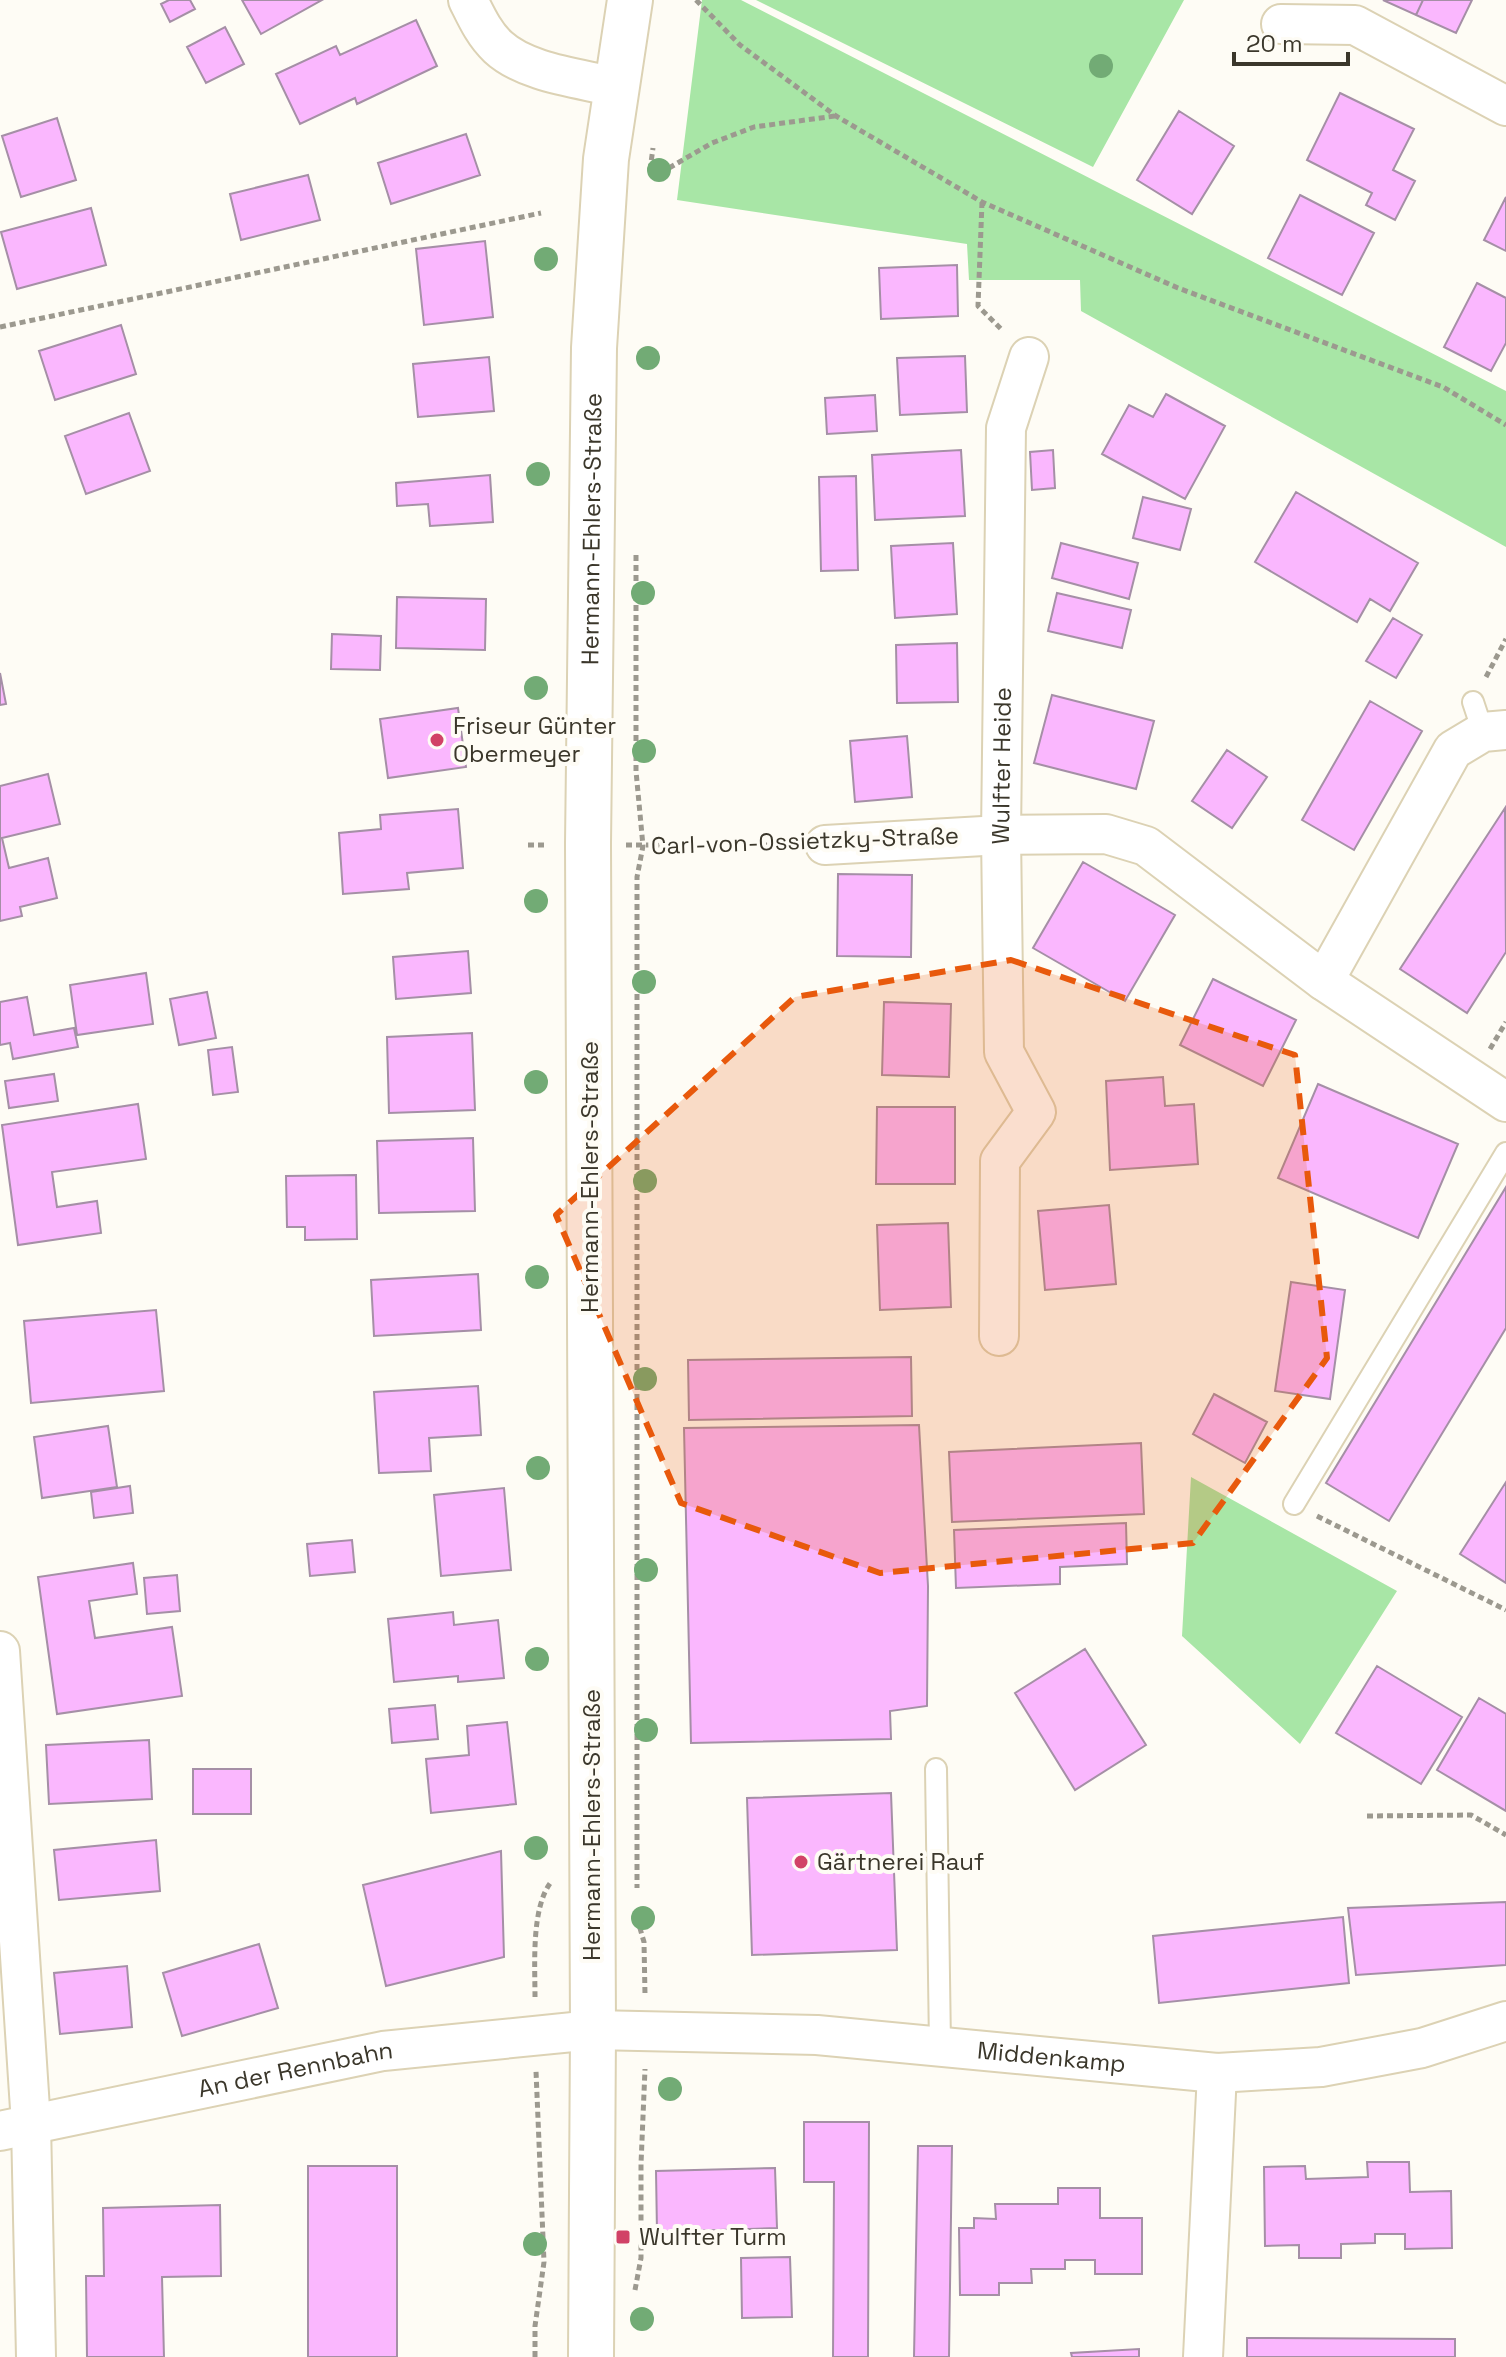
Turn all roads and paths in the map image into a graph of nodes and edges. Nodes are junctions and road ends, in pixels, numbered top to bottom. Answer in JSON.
{"nodes":[{"id":1,"x":468,"y":0,"type":"edge"},
{"id":2,"x":630,"y":0,"type":"edge"},
{"id":3,"x":696,"y":0,"type":"edge"},
{"id":4,"x":1281,"y":24,"type":"dead end"},
{"id":5,"x":615,"y":87,"type":"junction"},
{"id":6,"x":1506,"y":106,"type":"edge"},
{"id":7,"x":836,"y":116,"type":"junction"},
{"id":8,"x":654,"y":140,"type":"dead end"},
{"id":9,"x":669,"y":168,"type":"dead end"},
{"id":10,"x":649,"y":182,"type":"dead end"},
{"id":11,"x":982,"y":202,"type":"junction"},
{"id":12,"x":541,"y":213,"type":"dead end"},
{"id":13,"x":0,"y":327,"type":"edge"},
{"id":14,"x":1029,"y":357,"type":"joint"},
{"id":15,"x":1506,"y":425,"type":"edge"},
{"id":16,"x":636,"y":552,"type":"dead end"},
{"id":17,"x":1506,"y":639,"type":"edge"},
{"id":18,"x":1487,"y":721,"type":"edge"},
{"id":19,"x":1001,"y":835,"type":"junction"},
{"id":20,"x":588,"y":844,"type":"junction"},
{"id":21,"x":528,"y":845,"type":"dead end"},
{"id":22,"x":825,"y":845,"type":"joint"},
{"id":23,"x":643,"y":846,"type":"junction"},
{"id":24,"x":1324,"y":981,"type":"junction"},
{"id":25,"x":1506,"y":1102,"type":"edge"},
{"id":26,"x":1506,"y":1153,"type":"edge"},
{"id":27,"x":999,"y":1336,"type":"dead end"},
{"id":28,"x":1294,"y":1504,"type":"joint"},
{"id":29,"x":1506,"y":1610,"type":"edge"},
{"id":30,"x":0,"y":1651,"type":"edge"},
{"id":31,"x":936,"y":1769,"type":"dead end"},
{"id":32,"x":1367,"y":1816,"type":"dead end"},
{"id":33,"x":1506,"y":1835,"type":"edge"},
{"id":34,"x":637,"y":1893,"type":"dead end"},
{"id":35,"x":637,"y":1908,"type":"dead end"},
{"id":36,"x":644,"y":1942,"type":"dead end"},
{"id":37,"x":1506,"y":2021,"type":"edge"},
{"id":38,"x":593,"y":2030,"type":"junction"},
{"id":39,"x":940,"y":2045,"type":"junction"},
{"id":40,"x":1217,"y":2073,"type":"junction"},
{"id":41,"x":646,"y":2096,"type":"dead end"},
{"id":42,"x":15,"y":2128,"type":"edge"},
{"id":43,"x":537,"y":2164,"type":"dead end"},
{"id":44,"x":641,"y":2258,"type":"dead end"},
{"id":45,"x":36,"y":2357,"type":"edge"},
{"id":46,"x":535,"y":2357,"type":"edge"},
{"id":47,"x":591,"y":2357,"type":"edge"},
{"id":48,"x":1203,"y":2357,"type":"edge"}],
"edges":[{"from":1,"to":5,"type":"street"},
{"from":2,"to":5,"type":"street","name":"Hermann-Ehlers-Straße"},
{"from":3,"to":7,"type":"path"},
{"from":4,"to":6,"type":"street"},
{"from":5,"to":20,"type":"street","name":"Hermann-Ehlers-Straße"},
{"from":7,"to":9,"type":"path"},
{"from":7,"to":11,"type":"path"},
{"from":8,"to":10,"type":"path"},
{"from":11,"to":14,"type":"path"},
{"from":11,"to":15,"type":"path"},
{"from":12,"to":13,"type":"path"},
{"from":14,"to":19,"type":"street","name":"Wulfter Heide"},
{"from":16,"to":23,"type":"path"},
{"from":17,"to":18,"type":"path"},
{"from":18,"to":24,"type":"street"},
{"from":19,"to":22,"type":"street","name":"Carl-von-Ossietzky-Straße"},
{"from":19,"to":24,"type":"street","name":"Carl-von-Ossietzky-Straße"},
{"from":19,"to":27,"type":"street","name":"Wulfter Heide"},
{"from":20,"to":21,"type":"path","name":"Carl-von-Ossietzky-Straße"},
{"from":20,"to":23,"type":"path","name":"Carl-von-Ossietzky-Straße"},
{"from":20,"to":38,"type":"street","name":"Hermann-Ehlers-Straße"},
{"from":22,"to":23,"type":"path","name":"Carl-von-Ossietzky-Straße"},
{"from":23,"to":34,"type":"path"},
{"from":24,"to":25,"type":"street","name":"Carl-von-Ossietzky-Straße"},
{"from":26,"to":28,"type":"lane"},
{"from":28,"to":29,"type":"path"},
{"from":30,"to":42,"type":"street"},
{"from":31,"to":39,"type":"lane"},
{"from":32,"to":33,"type":"path"},
{"from":35,"to":36,"type":"path"},
{"from":37,"to":40,"type":"street","name":"Middenkamp"},
{"from":38,"to":39,"type":"street","name":"Middenkamp"},
{"from":38,"to":42,"type":"street","name":"An der Rennbahn"},
{"from":38,"to":47,"type":"street","name":"Hermann-Ehlers-Straße"},
{"from":39,"to":40,"type":"street","name":"Middenkamp"},
{"from":40,"to":48,"type":"street"},
{"from":41,"to":44,"type":"path"},
{"from":42,"to":45,"type":"street"},
{"from":43,"to":46,"type":"path"}]}
